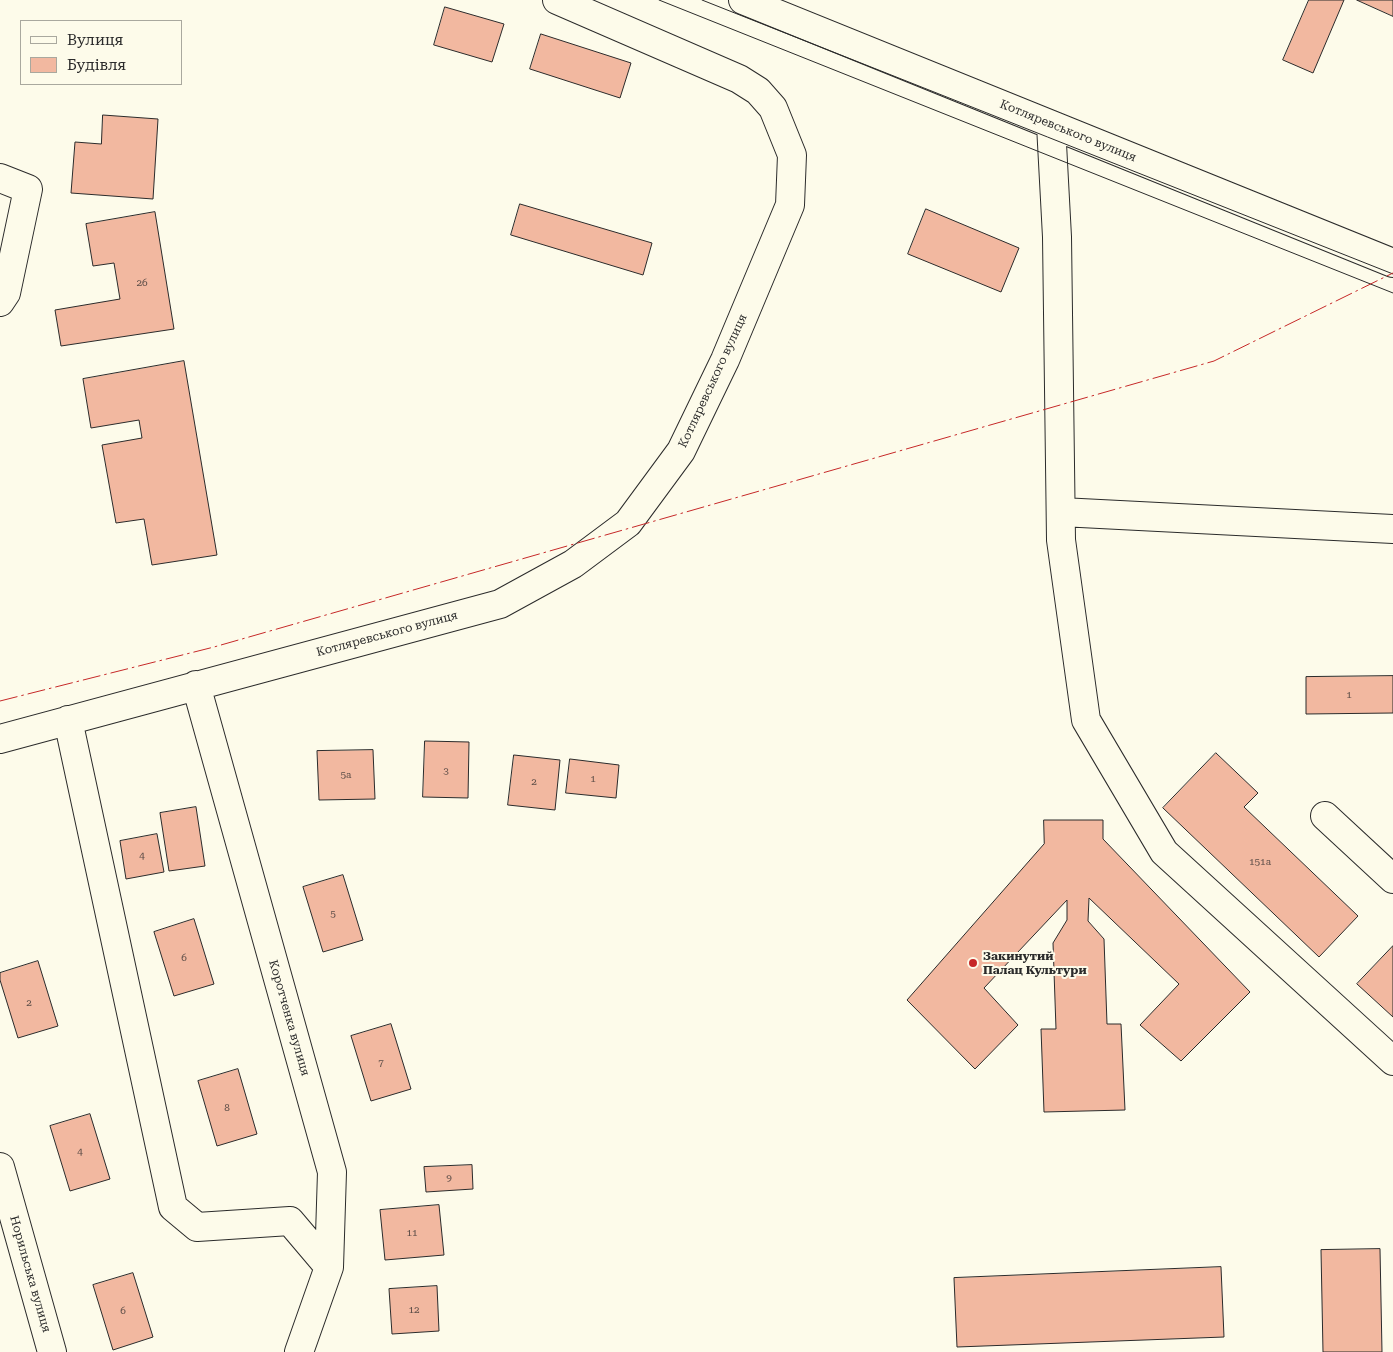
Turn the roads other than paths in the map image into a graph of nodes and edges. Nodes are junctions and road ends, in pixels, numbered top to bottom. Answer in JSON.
{"nodes":[{"id":1,"x":557,"y":0,"type":"edge"},
{"id":2,"x":743,"y":0,"type":"edge"},
{"id":3,"x":1051,"y":124,"type":"junction"},
{"id":4,"x":0,"y":178,"type":"edge"},
{"id":5,"x":1393,"y":263,"type":"edge"},
{"id":6,"x":0,"y":302,"type":"edge"},
{"id":7,"x":1061,"y":512,"type":"junction"},
{"id":8,"x":1393,"y":529,"type":"edge"},
{"id":9,"x":196,"y":685,"type":"junction"},
{"id":10,"x":68,"y":720,"type":"junction"},
{"id":11,"x":0,"y":739,"type":"edge"},
{"id":12,"x":1325,"y":816,"type":"dead end"},
{"id":13,"x":1393,"y":879,"type":"edge"},
{"id":14,"x":1393,"y":1061,"type":"edge"},
{"id":15,"x":0,"y":1167,"type":"edge"},
{"id":16,"x":329,"y":1267,"type":"junction"},
{"id":17,"x":52,"y":1352,"type":"edge"},
{"id":18,"x":299,"y":1352,"type":"edge"}],
"edges":[{"from":1,"to":9,"type":"street","name":"Котляревського вулиця"},
{"from":2,"to":3,"type":"street","name":"Котляревського вулиця"},
{"from":3,"to":5,"type":"street","name":"Котляревського вулиця"},
{"from":3,"to":7,"type":"street"},
{"from":4,"to":6,"type":"street"},
{"from":7,"to":8,"type":"street"},
{"from":7,"to":14,"type":"street"},
{"from":9,"to":10,"type":"street","name":"Котляревського вулиця"},
{"from":9,"to":16,"type":"street","name":"Коротченка вулиця"},
{"from":10,"to":11,"type":"street","name":"Котляревського вулиця"},
{"from":10,"to":16,"type":"street"},
{"from":12,"to":13,"type":"street"},
{"from":15,"to":17,"type":"street","name":"Норильська вулиця"},
{"from":16,"to":18,"type":"street","name":"Коротченка вулиця"}]}
